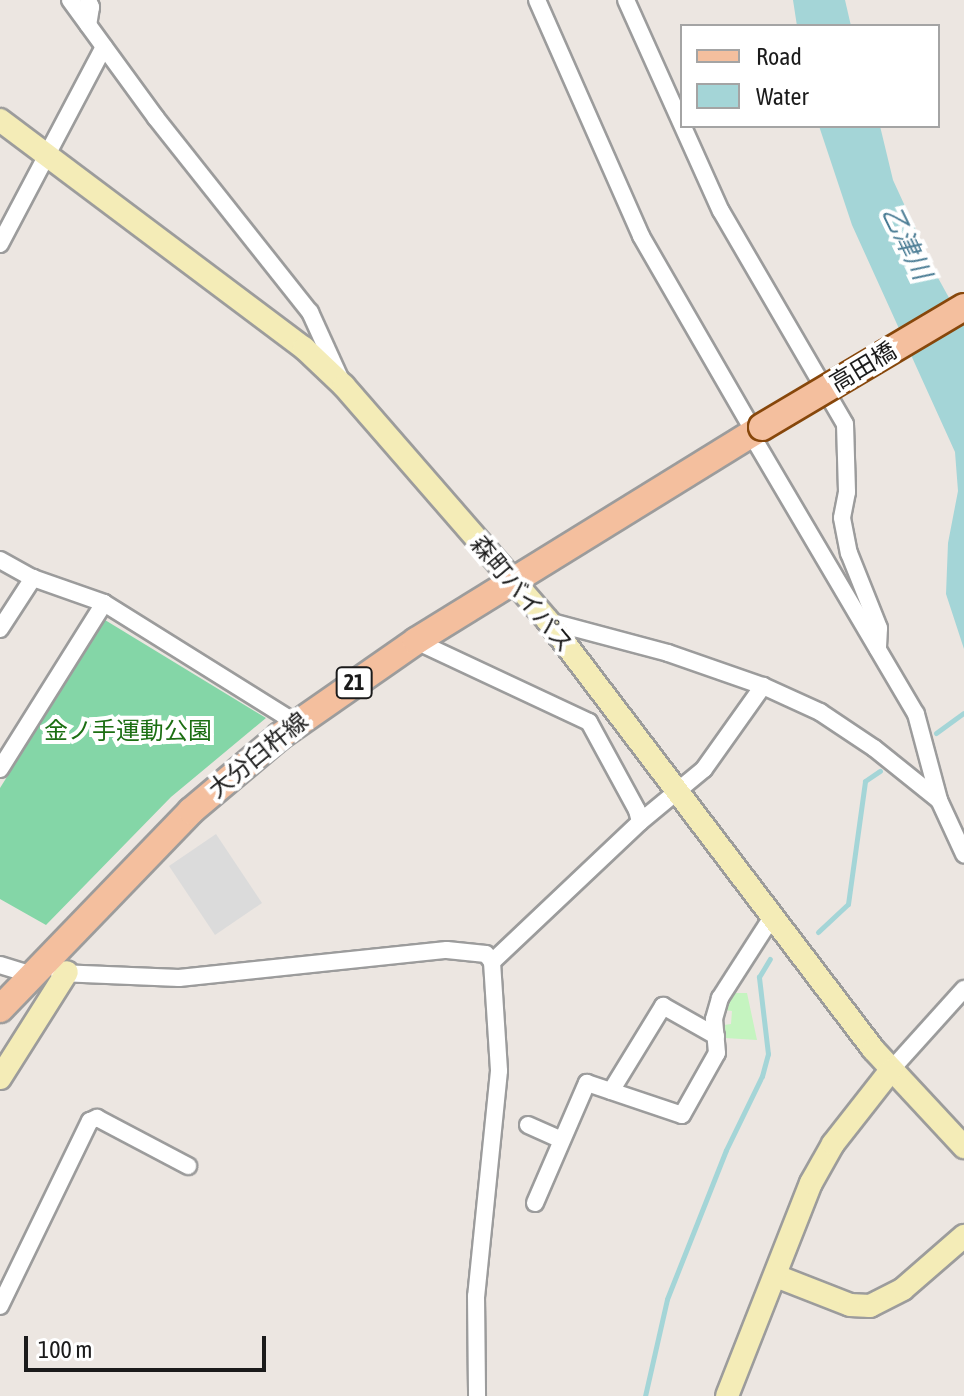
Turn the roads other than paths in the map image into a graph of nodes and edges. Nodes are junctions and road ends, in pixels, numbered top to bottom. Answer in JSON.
{"nodes":[{"id":1,"x":70,"y":0,"type":"edge"},
{"id":2,"x":537,"y":0,"type":"edge"},
{"id":3,"x":626,"y":0,"type":"edge"},
{"id":4,"x":93,"y":2,"type":"edge"},
{"id":5,"x":88,"y":25,"type":"junction"},
{"id":6,"x":104,"y":47,"type":"junction"},
{"id":7,"x":0,"y":120,"type":"edge"},
{"id":8,"x":680,"y":120,"type":"edge"},
{"id":9,"x":684,"y":128,"type":"edge"},
{"id":10,"x":45,"y":154,"type":"junction"},
{"id":11,"x":0,"y":244,"type":"edge"},
{"id":12,"x":964,"y":307,"type":"edge"},
{"id":13,"x":344,"y":386,"type":"junction"},
{"id":14,"x":756,"y":431,"type":"junction"},
{"id":15,"x":0,"y":560,"type":"edge"},
{"id":16,"x":33,"y":578,"type":"junction"},
{"id":17,"x":513,"y":581,"type":"junction"},
{"id":18,"x":104,"y":603,"type":"junction"},
{"id":19,"x":548,"y":621,"type":"junction"},
{"id":20,"x":0,"y":629,"type":"edge"},
{"id":21,"x":416,"y":641,"type":"junction"},
{"id":22,"x":878,"y":649,"type":"junction"},
{"id":23,"x":763,"y":686,"type":"junction"},
{"id":24,"x":296,"y":723,"type":"junction"},
{"id":25,"x":0,"y":769,"type":"edge"},
{"id":26,"x":677,"y":794,"type":"junction"},
{"id":27,"x":939,"y":800,"type":"junction"},
{"id":28,"x":640,"y":822,"type":"junction"},
{"id":29,"x":964,"y":854,"type":"edge"},
{"id":30,"x":772,"y":917,"type":"junction"},
{"id":31,"x":492,"y":962,"type":"junction"},
{"id":32,"x":0,"y":965,"type":"edge"},
{"id":33,"x":67,"y":972,"type":"junction"},
{"id":34,"x":32,"y":976,"type":"junction"},
{"id":35,"x":964,"y":989,"type":"edge"},
{"id":36,"x":0,"y":1009,"type":"edge"},
{"id":37,"x":716,"y":1036,"type":"junction"},
{"id":38,"x":891,"y":1070,"type":"junction"},
{"id":39,"x":0,"y":1078,"type":"edge"},
{"id":40,"x":611,"y":1091,"type":"junction"},
{"id":41,"x":528,"y":1125,"type":"dead end"},
{"id":42,"x":561,"y":1140,"type":"junction"},
{"id":43,"x":964,"y":1147,"type":"edge"},
{"id":44,"x":188,"y":1166,"type":"dead end"},
{"id":45,"x":535,"y":1203,"type":"dead end"},
{"id":46,"x":964,"y":1236,"type":"edge"},
{"id":47,"x":776,"y":1276,"type":"junction"},
{"id":48,"x":0,"y":1306,"type":"edge"},
{"id":49,"x":477,"y":1396,"type":"edge"},
{"id":50,"x":727,"y":1396,"type":"edge"}],
"edges":[{"from":1,"to":5,"type":"street"},
{"from":2,"to":14,"type":"street"},
{"from":3,"to":8,"type":"street"},
{"from":4,"to":5,"type":"street"},
{"from":5,"to":6,"type":"street"},
{"from":6,"to":10,"type":"street"},
{"from":6,"to":13,"type":"street"},
{"from":7,"to":10,"type":"main road","name":"森町バイパス"},
{"from":9,"to":22,"type":"street"},
{"from":10,"to":11,"type":"street"},
{"from":10,"to":13,"type":"main road","name":"森町バイパス"},
{"from":12,"to":14,"type":"main road","name":"高田橋","number":"21","bridge":true},
{"from":13,"to":17,"type":"main road","name":"森町バイパス"},
{"from":14,"to":17,"type":"main road","name":"大分臼杵線","number":"21"},
{"from":14,"to":22,"type":"street"},
{"from":15,"to":16,"type":"street"},
{"from":16,"to":18,"type":"street"},
{"from":16,"to":20,"type":"street"},
{"from":17,"to":19,"type":"main road","name":"森町バイパス"},
{"from":17,"to":21,"type":"main road","name":"大分臼杵線","number":"21"},
{"from":18,"to":24,"type":"street"},
{"from":18,"to":25,"type":"street"},
{"from":19,"to":23,"type":"street"},
{"from":19,"to":26,"type":"main road","name":"森町バイパス"},
{"from":21,"to":24,"type":"main road","name":"大分臼杵線","number":"21"},
{"from":21,"to":28,"type":"street"},
{"from":22,"to":27,"type":"street"},
{"from":23,"to":26,"type":"street"},
{"from":23,"to":27,"type":"street"},
{"from":24,"to":34,"type":"main road","name":"大分臼杵線","number":"21"},
{"from":26,"to":28,"type":"street"},
{"from":26,"to":30,"type":"main road","name":"森町バイパス"},
{"from":27,"to":29,"type":"street"},
{"from":28,"to":31,"type":"street"},
{"from":30,"to":37,"type":"street"},
{"from":30,"to":38,"type":"main road","name":"森町バイパス"},
{"from":31,"to":33,"type":"street"},
{"from":31,"to":49,"type":"street"},
{"from":32,"to":34,"type":"street"},
{"from":33,"to":34,"type":"street"},
{"from":33,"to":39,"type":"main road"},
{"from":34,"to":36,"type":"main road","name":"大分臼杵線","number":"21"},
{"from":35,"to":38,"type":"street"},
{"from":37,"to":40,"type":"street"},
{"from":37,"to":40,"type":"street"},
{"from":38,"to":43,"type":"main road","name":"森町バイパス"},
{"from":38,"to":47,"type":"main road"},
{"from":40,"to":42,"type":"street"},
{"from":41,"to":42,"type":"street"},
{"from":42,"to":45,"type":"street"},
{"from":44,"to":48,"type":"street"},
{"from":46,"to":47,"type":"main road"},
{"from":47,"to":50,"type":"main road"}]}
